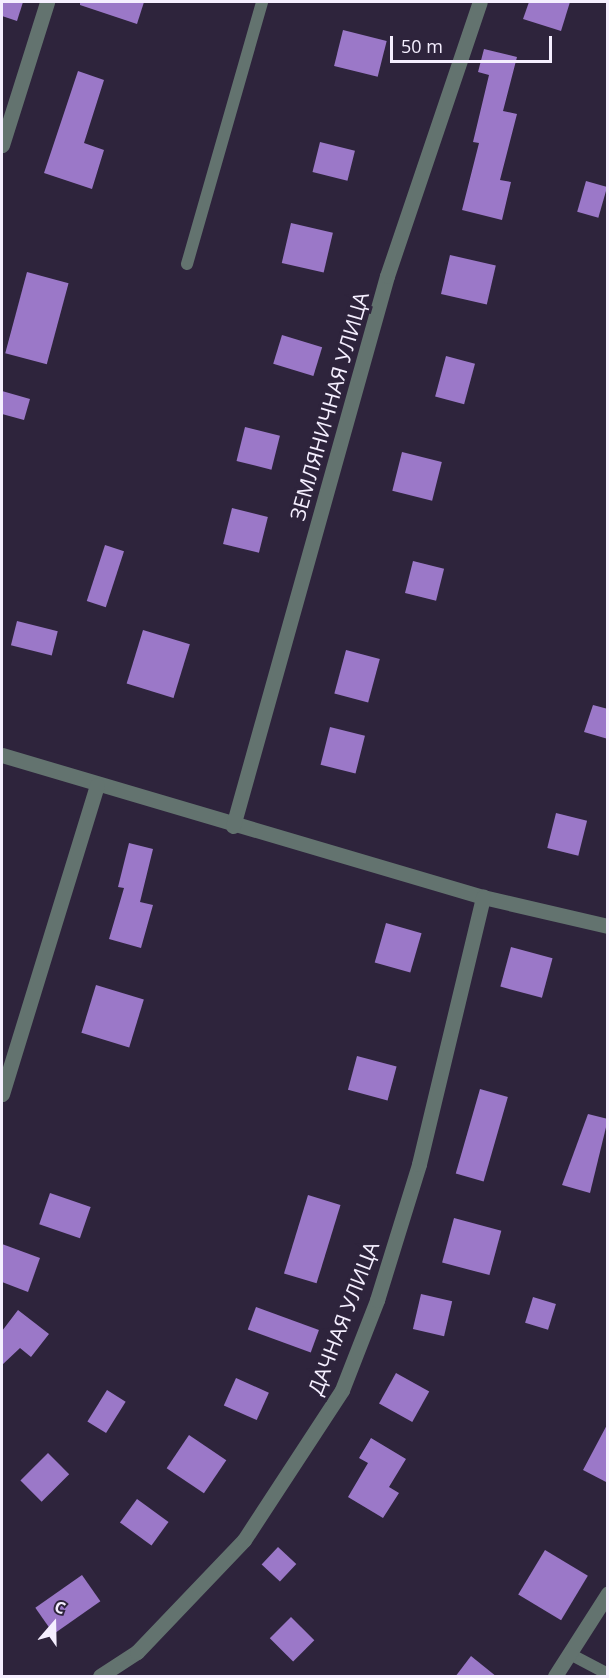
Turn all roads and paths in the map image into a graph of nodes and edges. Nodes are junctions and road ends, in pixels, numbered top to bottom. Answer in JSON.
{"nodes":[{"id":1,"x":47,"y":2,"type":"edge"},
{"id":2,"x":262,"y":2,"type":"edge"},
{"id":3,"x":480,"y":2,"type":"edge"},
{"id":4,"x":2,"y":145,"type":"edge"},
{"id":5,"x":187,"y":264,"type":"dead end"},
{"id":6,"x":2,"y":755,"type":"edge"},
{"id":7,"x":97,"y":785,"type":"junction"},
{"id":8,"x":233,"y":826,"type":"junction"},
{"id":9,"x":483,"y":897,"type":"junction"},
{"id":10,"x":608,"y":926,"type":"edge"},
{"id":11,"x":2,"y":1094,"type":"edge"},
{"id":12,"x":608,"y":1593,"type":"edge"},
{"id":13,"x":570,"y":1654,"type":"junction"},
{"id":14,"x":608,"y":1674,"type":"edge"},
{"id":15,"x":100,"y":1677,"type":"edge"},
{"id":16,"x":555,"y":1677,"type":"edge"}],
"edges":[{"from":1,"to":4,"type":"street"},
{"from":2,"to":5,"type":"lane"},
{"from":3,"to":8,"type":"street","name":"ЗЕМЛЯНИЧНАЯ УЛИЦА"},
{"from":6,"to":7,"type":"street"},
{"from":7,"to":8,"type":"street"},
{"from":7,"to":11,"type":"street"},
{"from":8,"to":9,"type":"street"},
{"from":9,"to":10,"type":"street"},
{"from":9,"to":15,"type":"street","name":"ДАЧНАЯ УЛИЦА"},
{"from":12,"to":13,"type":"street"},
{"from":13,"to":14,"type":"lane"},
{"from":13,"to":16,"type":"street"}]}
